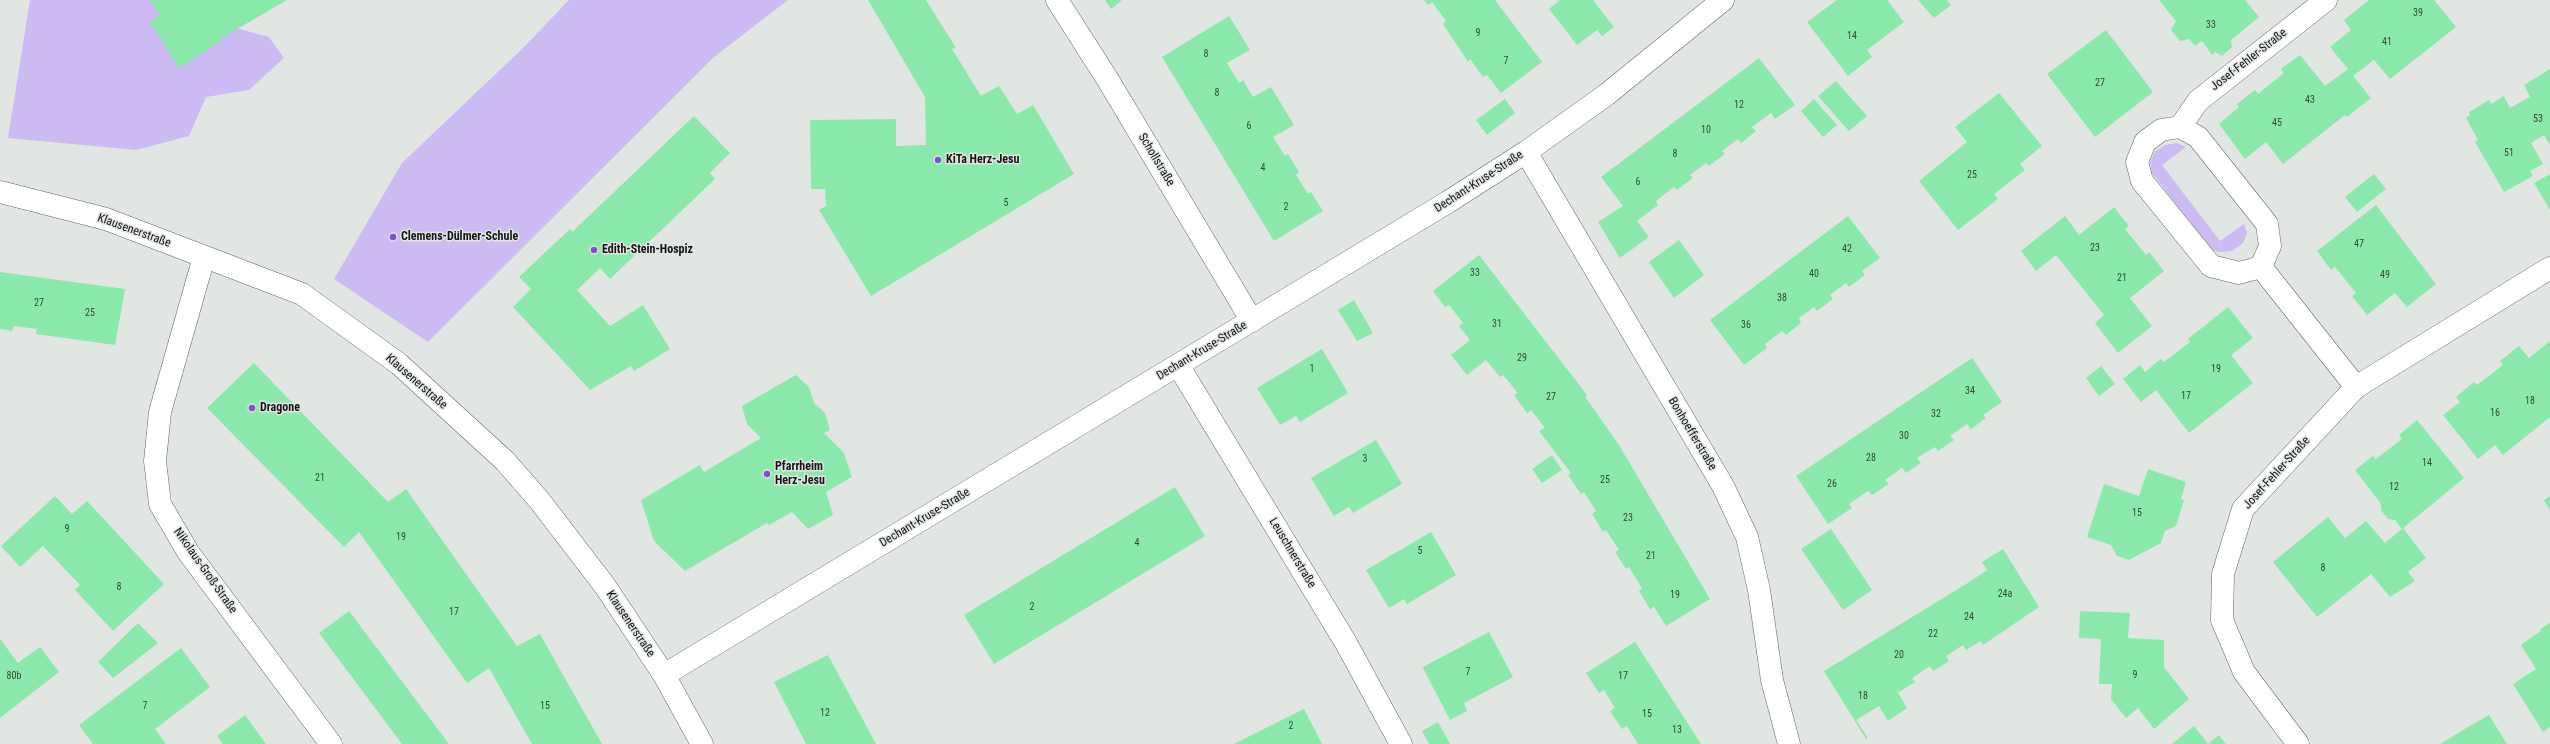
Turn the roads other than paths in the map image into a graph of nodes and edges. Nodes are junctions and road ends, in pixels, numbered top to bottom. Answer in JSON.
{"nodes":[{"id":1,"x":1057,"y":0,"type":"edge"},
{"id":2,"x":1723,"y":0,"type":"edge"},
{"id":3,"x":2326,"y":0,"type":"edge"},
{"id":4,"x":2180,"y":127,"type":"junction"},
{"id":5,"x":1526,"y":152,"type":"junction"},
{"id":6,"x":0,"y":192,"type":"edge"},
{"id":7,"x":204,"y":257,"type":"junction"},
{"id":8,"x":2261,"y":267,"type":"junction"},
{"id":9,"x":2550,"y":268,"type":"edge"},
{"id":10,"x":1252,"y":321,"type":"junction"},
{"id":11,"x":1178,"y":365,"type":"junction"},
{"id":12,"x":2356,"y":387,"type":"junction"},
{"id":13,"x":664,"y":675,"type":"junction"},
{"id":14,"x":331,"y":744,"type":"edge"},
{"id":15,"x":702,"y":744,"type":"edge"},
{"id":16,"x":1401,"y":744,"type":"edge"},
{"id":17,"x":1789,"y":744,"type":"edge"},
{"id":18,"x":2298,"y":744,"type":"edge"}],
"edges":[{"from":1,"to":10,"type":"street","name":"Schollstraße"},
{"from":2,"to":5,"type":"street","name":"Dechant-Kruse-Straße"},
{"from":3,"to":4,"type":"street","name":"Josef-Fehler-Straße"},
{"from":4,"to":8,"type":"street"},
{"from":4,"to":8,"type":"street"},
{"from":5,"to":10,"type":"street","name":"Dechant-Kruse-Straße"},
{"from":5,"to":17,"type":"street","name":"Bonhoefferstraße"},
{"from":6,"to":7,"type":"street","name":"Klausenerstraße"},
{"from":7,"to":13,"type":"street","name":"Klausenerstraße"},
{"from":7,"to":14,"type":"street","name":"Nikolaus-Groß-Straße"},
{"from":8,"to":12,"type":"street"},
{"from":9,"to":12,"type":"street","name":"Josef-Fehler-Straße"},
{"from":10,"to":11,"type":"street","name":"Dechant-Kruse-Straße"},
{"from":11,"to":13,"type":"street","name":"Dechant-Kruse-Straße"},
{"from":11,"to":16,"type":"street","name":"Leuschnerstraße"},
{"from":12,"to":18,"type":"street","name":"Josef-Fehler-Straße"},
{"from":13,"to":15,"type":"street","name":"Klausenerstraße"}]}
